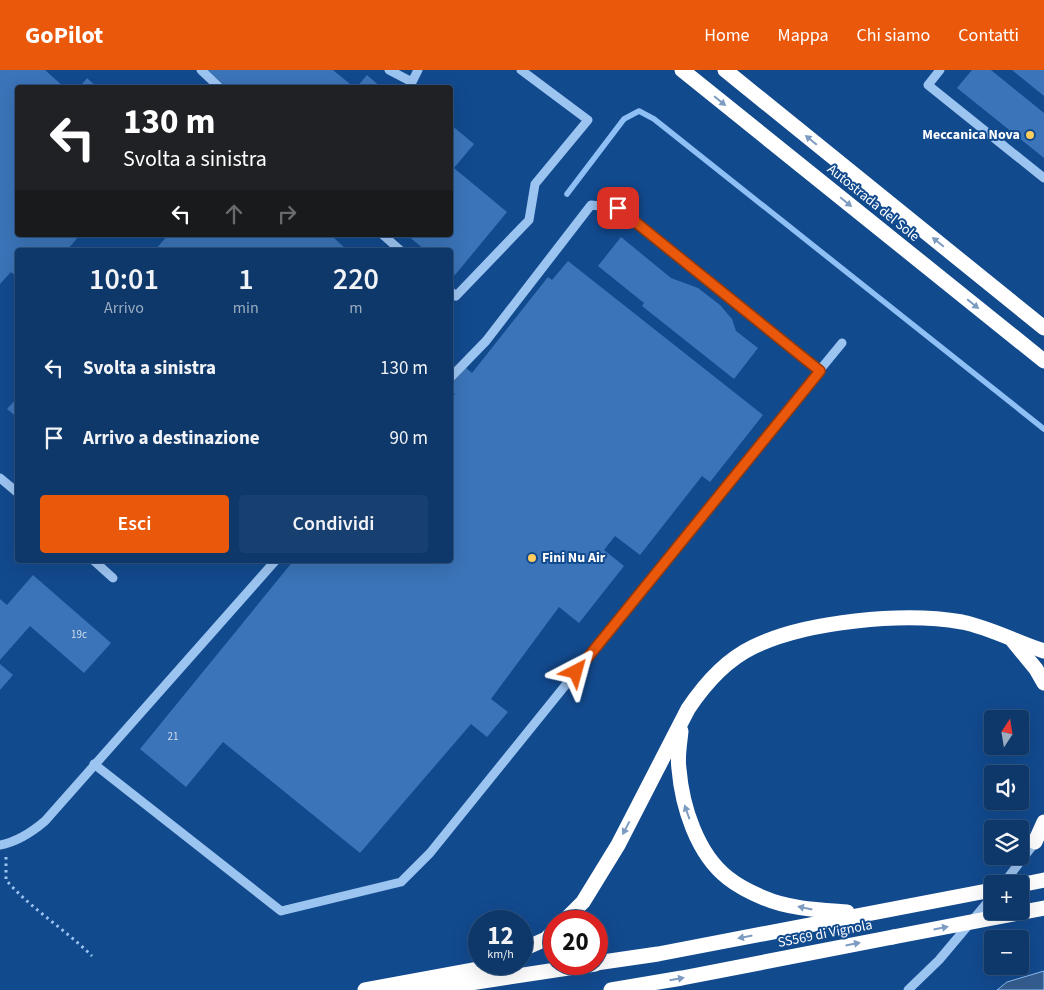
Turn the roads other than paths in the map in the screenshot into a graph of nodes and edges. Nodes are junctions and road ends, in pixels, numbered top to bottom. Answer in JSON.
{"nodes":[{"id":1,"x":201,"y":70,"type":"edge"},
{"id":2,"x":389,"y":70,"type":"edge"},
{"id":3,"x":418,"y":70,"type":"edge"},
{"id":4,"x":522,"y":70,"type":"edge"},
{"id":5,"x":682,"y":70,"type":"edge"},
{"id":6,"x":725,"y":70,"type":"edge"},
{"id":7,"x":940,"y":70,"type":"edge"},
{"id":8,"x":217,"y":85,"type":"edge"},
{"id":9,"x":1044,"y":178,"type":"edge"},
{"id":10,"x":385,"y":237,"type":"edge"},
{"id":11,"x":398,"y":248,"type":"edge"},
{"id":12,"x":453,"y":294,"type":"edge"},
{"id":13,"x":1044,"y":328,"type":"edge"},
{"id":14,"x":842,"y":343,"type":"dead end"},
{"id":15,"x":1044,"y":361,"type":"edge"},
{"id":16,"x":820,"y":371,"type":"junction"},
{"id":17,"x":453,"y":375,"type":"edge"},
{"id":18,"x":0,"y":478,"type":"edge"},
{"id":19,"x":15,"y":490,"type":"edge"},
{"id":20,"x":96,"y":563,"type":"edge"},
{"id":21,"x":272,"y":564,"type":"edge"},
{"id":22,"x":113,"y":578,"type":"dead end"},
{"id":23,"x":1013,"y":641,"type":"junction"},
{"id":24,"x":1044,"y":651,"type":"edge"},
{"id":25,"x":1044,"y":683,"type":"edge"},
{"id":26,"x":681,"y":723,"type":"junction"},
{"id":27,"x":94,"y":764,"type":"junction"},
{"id":28,"x":1044,"y":822,"type":"edge"},
{"id":29,"x":1040,"y":837,"type":"edge"},
{"id":30,"x":3,"y":845,"type":"edge"},
{"id":31,"x":1010,"y":875,"type":"edge"},
{"id":32,"x":1044,"y":880,"type":"edge"},
{"id":33,"x":1029,"y":883,"type":"edge"},
{"id":34,"x":984,"y":892,"type":"edge"},
{"id":35,"x":984,"y":907,"type":"edge"},
{"id":36,"x":1044,"y":908,"type":"edge"},
{"id":37,"x":575,"y":910,"type":"edge"},
{"id":38,"x":871,"y":913,"type":"junction"},
{"id":39,"x":608,"y":962,"type":"edge"},
{"id":40,"x":468,"y":971,"type":"edge"},
{"id":41,"x":543,"y":972,"type":"edge"},
{"id":42,"x":365,"y":990,"type":"edge"},
{"id":43,"x":397,"y":990,"type":"edge"},
{"id":44,"x":611,"y":990,"type":"edge"},
{"id":45,"x":908,"y":990,"type":"edge"}],
"edges":[{"from":1,"to":8,"type":"street"},
{"from":2,"to":3,"type":"street"},
{"from":4,"to":12,"type":"street"},
{"from":5,"to":15,"type":"highway","name":"Autostrada del Sole","one_way":true},
{"from":13,"to":6,"type":"highway","name":"Autostrada del Sole","one_way":true},
{"from":7,"to":9,"type":"street"},
{"from":10,"to":11,"type":"street"},
{"from":14,"to":16,"type":"street"},
{"from":16,"to":17,"type":"street"},
{"from":16,"to":27,"type":"street"},
{"from":18,"to":19,"type":"street"},
{"from":20,"to":22,"type":"street"},
{"from":21,"to":27,"type":"street"},
{"from":23,"to":24,"type":"highway"},
{"from":23,"to":25,"type":"highway"},
{"from":23,"to":26,"type":"highway"},
{"from":26,"to":37,"type":"highway","one_way":true},
{"from":38,"to":26,"type":"highway","one_way":true},
{"from":27,"to":30,"type":"street"},
{"from":28,"to":29,"type":"highway"},
{"from":29,"to":31,"type":"street"},
{"from":32,"to":33,"type":"highway"},
{"from":34,"to":38,"type":"highway","name":"SS569 di Vignola"},
{"from":35,"to":45,"type":"street"},
{"from":44,"to":36,"type":"highway","name":"SS569 di Vignola","one_way":true,"bridge":true},
{"from":38,"to":39,"type":"highway","name":"SS569 di Vignola","one_way":true},
{"from":40,"to":42,"type":"highway"},
{"from":41,"to":43,"type":"highway","name":"SS569 di Vignola"}]}
